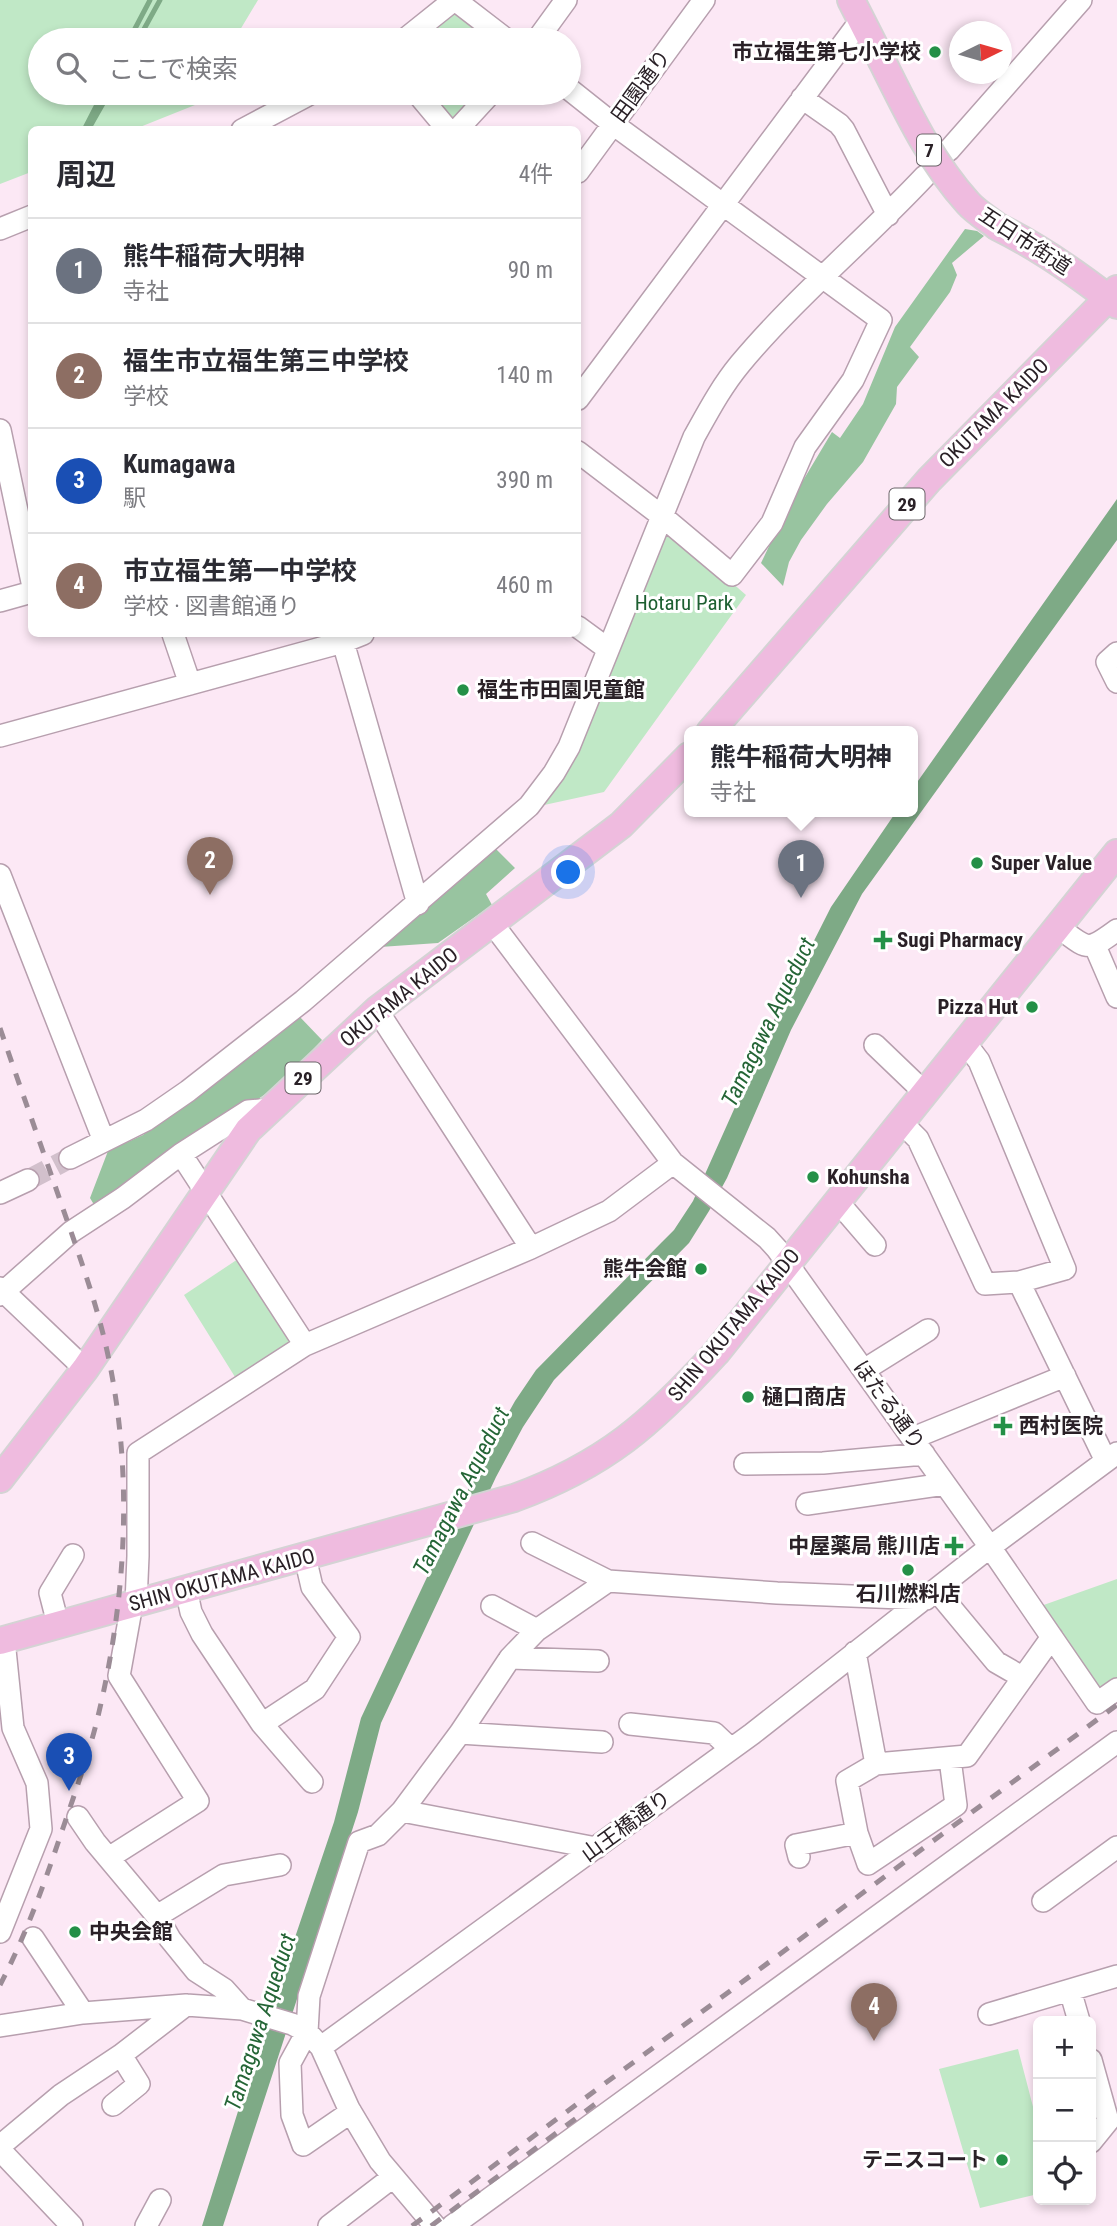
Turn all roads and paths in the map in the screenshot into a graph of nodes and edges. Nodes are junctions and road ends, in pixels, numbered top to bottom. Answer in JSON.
{"nodes":[{"id":1,"x":455,"y":0,"type":"edge"},
{"id":2,"x":566,"y":0,"type":"edge"},
{"id":3,"x":704,"y":0,"type":"edge"},
{"id":4,"x":1081,"y":0,"type":"edge"},
{"id":5,"x":856,"y":10,"type":"edge"},
{"id":6,"x":419,"y":28,"type":"edge"},
{"id":7,"x":491,"y":28,"type":"edge"},
{"id":8,"x":546,"y":28,"type":"edge"},
{"id":9,"x":581,"y":99,"type":"edge"},
{"id":10,"x":802,"y":99,"type":"junction"},
{"id":11,"x":290,"y":105,"type":"edge"},
{"id":12,"x":427,"y":105,"type":"edge"},
{"id":13,"x":480,"y":105,"type":"edge"},
{"id":14,"x":613,"y":124,"type":"junction"},
{"id":15,"x":253,"y":126,"type":"edge"},
{"id":16,"x":445,"y":126,"type":"edge"},
{"id":17,"x":461,"y":126,"type":"edge"},
{"id":18,"x":949,"y":150,"type":"dead end"},
{"id":19,"x":581,"y":168,"type":"edge"},
{"id":20,"x":925,"y":176,"type":"dead end"},
{"id":21,"x":723,"y":204,"type":"junction"},
{"id":22,"x":888,"y":215,"type":"junction"},
{"id":23,"x":28,"y":218,"type":"edge"},
{"id":24,"x":0,"y":229,"type":"edge"},
{"id":25,"x":823,"y":278,"type":"junction"},
{"id":26,"x":1114,"y":297,"type":"edge"},
{"id":27,"x":581,"y":395,"type":"edge"},
{"id":28,"x":0,"y":430,"type":"edge"},
{"id":29,"x":581,"y":454,"type":"edge"},
{"id":30,"x":663,"y":517,"type":"junction"},
{"id":31,"x":28,"y":563,"type":"edge"},
{"id":32,"x":28,"y":593,"type":"edge"},
{"id":33,"x":0,"y":601,"type":"edge"},
{"id":34,"x":581,"y":629,"type":"edge"},
{"id":35,"x":174,"y":637,"type":"edge"},
{"id":36,"x":356,"y":637,"type":"edge"},
{"id":37,"x":343,"y":642,"type":"junction"},
{"id":38,"x":608,"y":649,"type":"junction"},
{"id":39,"x":1117,"y":653,"type":"edge"},
{"id":40,"x":1117,"y":682,"type":"edge"},
{"id":41,"x":190,"y":684,"type":"junction"},
{"id":42,"x":715,"y":726,"type":"edge"},
{"id":43,"x":0,"y":736,"type":"edge"},
{"id":44,"x":684,"y":761,"type":"edge"},
{"id":45,"x":1117,"y":853,"type":"edge"},
{"id":46,"x":0,"y":874,"type":"edge"},
{"id":47,"x":418,"y":904,"type":"junction"},
{"id":48,"x":492,"y":923,"type":"junction"},
{"id":49,"x":1058,"y":927,"type":"junction"},
{"id":50,"x":1117,"y":930,"type":"edge"},
{"id":51,"x":1095,"y":946,"type":"junction"},
{"id":52,"x":1117,"y":997,"type":"edge"},
{"id":53,"x":377,"y":1010,"type":"junction"},
{"id":54,"x":966,"y":1044,"type":"junction"},
{"id":55,"x":875,"y":1045,"type":"dead end"},
{"id":56,"x":925,"y":1092,"type":"junction"},
{"id":57,"x":271,"y":1109,"type":"junction"},
{"id":58,"x":901,"y":1122,"type":"junction"},
{"id":59,"x":104,"y":1141,"type":"junction"},
{"id":60,"x":181,"y":1154,"type":"junction"},
{"id":61,"x":70,"y":1158,"type":"tunnel mouth"},
{"id":62,"x":673,"y":1163,"type":"junction"},
{"id":63,"x":28,"y":1180,"type":"tunnel mouth"},
{"id":64,"x":206,"y":1192,"type":"junction"},
{"id":65,"x":0,"y":1193,"type":"edge"},
{"id":66,"x":838,"y":1202,"type":"junction"},
{"id":67,"x":875,"y":1245,"type":"dead end"},
{"id":68,"x":531,"y":1248,"type":"junction"},
{"id":69,"x":787,"y":1263,"type":"junction"},
{"id":70,"x":1019,"y":1282,"type":"junction"},
{"id":71,"x":1,"y":1291,"type":"edge"},
{"id":72,"x":928,"y":1330,"type":"dead end"},
{"id":73,"x":305,"y":1345,"type":"junction"},
{"id":74,"x":85,"y":1369,"type":"junction"},
{"id":75,"x":864,"y":1370,"type":"junction"},
{"id":76,"x":1065,"y":1376,"type":"junction"},
{"id":77,"x":918,"y":1446,"type":"junction"},
{"id":78,"x":1111,"y":1457,"type":"edge"},
{"id":79,"x":744,"y":1464,"type":"dead end"},
{"id":80,"x":0,"y":1479,"type":"edge"},
{"id":81,"x":945,"y":1484,"type":"junction"},
{"id":82,"x":807,"y":1504,"type":"dead end"},
{"id":83,"x":533,"y":1543,"type":"dead end"},
{"id":84,"x":990,"y":1547,"type":"junction"},
{"id":85,"x":73,"y":1555,"type":"dead end"},
{"id":86,"x":305,"y":1557,"type":"junction"},
{"id":87,"x":608,"y":1581,"type":"junction"},
{"id":88,"x":186,"y":1589,"type":"junction"},
{"id":89,"x":931,"y":1595,"type":"junction"},
{"id":90,"x":134,"y":1604,"type":"junction"},
{"id":91,"x":492,"y":1606,"type":"dead end"},
{"id":92,"x":58,"y":1624,"type":"junction"},
{"id":93,"x":537,"y":1630,"type":"junction"},
{"id":94,"x":1052,"y":1637,"type":"junction"},
{"id":95,"x":2,"y":1640,"type":"edge"},
{"id":96,"x":855,"y":1652,"type":"junction"},
{"id":97,"x":509,"y":1658,"type":"junction"},
{"id":98,"x":598,"y":1661,"type":"dead end"},
{"id":99,"x":1022,"y":1677,"type":"junction"},
{"id":100,"x":1117,"y":1689,"type":"edge"},
{"id":101,"x":262,"y":1724,"type":"junction"},
{"id":102,"x":630,"y":1724,"type":"dead end"},
{"id":103,"x":460,"y":1733,"type":"junction"},
{"id":104,"x":602,"y":1742,"type":"dead end"},
{"id":105,"x":1117,"y":1742,"type":"edge"},
{"id":106,"x":731,"y":1749,"type":"junction"},
{"id":107,"x":950,"y":1759,"type":"junction"},
{"id":108,"x":876,"y":1764,"type":"junction"},
{"id":109,"x":312,"y":1782,"type":"dead end"},
{"id":110,"x":402,"y":1811,"type":"junction"},
{"id":111,"x":78,"y":1817,"type":"dead end"},
{"id":112,"x":857,"y":1833,"type":"junction"},
{"id":113,"x":1117,"y":1847,"type":"edge"},
{"id":114,"x":596,"y":1848,"type":"junction"},
{"id":115,"x":110,"y":1857,"type":"junction"},
{"id":116,"x":799,"y":1857,"type":"dead end"},
{"id":117,"x":280,"y":1866,"type":"dead end"},
{"id":118,"x":1044,"y":1900,"type":"dead end"},
{"id":119,"x":157,"y":1916,"type":"junction"},
{"id":120,"x":0,"y":1933,"type":"edge"},
{"id":121,"x":33,"y":1938,"type":"dead end"},
{"id":122,"x":1117,"y":1976,"type":"edge"},
{"id":123,"x":1070,"y":1990,"type":"junction"},
{"id":124,"x":186,"y":2005,"type":"junction"},
{"id":125,"x":250,"y":2011,"type":"junction"},
{"id":126,"x":83,"y":2013,"type":"junction"},
{"id":127,"x":989,"y":2014,"type":"dead end"},
{"id":128,"x":1078,"y":2016,"type":"edge"},
{"id":129,"x":0,"y":2026,"type":"edge"},
{"id":130,"x":306,"y":2034,"type":"junction"},
{"id":131,"x":121,"y":2055,"type":"junction"},
{"id":132,"x":1096,"y":2078,"type":"edge"},
{"id":133,"x":113,"y":2105,"type":"dead end"},
{"id":134,"x":351,"y":2112,"type":"junction"},
{"id":135,"x":1096,"y":2136,"type":"edge"},
{"id":136,"x":0,"y":2148,"type":"edge"},
{"id":137,"x":393,"y":2177,"type":"junction"},
{"id":138,"x":160,"y":2200,"type":"dead end"},
{"id":139,"x":72,"y":2226,"type":"edge"},
{"id":140,"x":146,"y":2226,"type":"edge"},
{"id":141,"x":330,"y":2226,"type":"edge"},
{"id":142,"x":435,"y":2226,"type":"edge"},
{"id":143,"x":452,"y":2226,"type":"edge"}],
"edges":[{"from":1,"to":6,"type":"street"},
{"from":1,"to":7,"type":"street"},
{"from":2,"to":8,"type":"street"},
{"from":3,"to":14,"type":"street","name":"田園通り"},
{"from":4,"to":18,"type":"street"},
{"from":5,"to":10,"type":"street"},
{"from":5,"to":26,"type":"main road","name":"五日市街道","number":"7","bridge":true},
{"from":9,"to":14,"type":"street"},
{"from":10,"to":21,"type":"street"},
{"from":10,"to":22,"type":"street"},
{"from":11,"to":15,"type":"street"},
{"from":12,"to":16,"type":"street"},
{"from":13,"to":17,"type":"street"},
{"from":14,"to":19,"type":"street","name":"田園通り"},
{"from":14,"to":21,"type":"street"},
{"from":20,"to":22,"type":"street"},
{"from":21,"to":25,"type":"street"},
{"from":21,"to":27,"type":"street"},
{"from":22,"to":25,"type":"street"},
{"from":23,"to":24,"type":"street"},
{"from":25,"to":30,"type":"street"},
{"from":25,"to":30,"type":"street"},
{"from":26,"to":42,"type":"main road","name":"OKUTAMA KAIDO","number":"29"},
{"from":28,"to":31,"type":"street"},
{"from":29,"to":30,"type":"street"},
{"from":30,"to":38,"type":"street"},
{"from":32,"to":33,"type":"street"},
{"from":34,"to":38,"type":"street"},
{"from":35,"to":41,"type":"street"},
{"from":36,"to":37,"type":"street"},
{"from":37,"to":41,"type":"street"},
{"from":37,"to":47,"type":"street"},
{"from":38,"to":47,"type":"street"},
{"from":39,"to":40,"type":"street"},
{"from":41,"to":43,"type":"street"},
{"from":44,"to":48,"type":"main road","name":"OKUTAMA KAIDO","number":"29"},
{"from":45,"to":49,"type":"main road","name":"SHIN OKUTAMA KAIDO"},
{"from":46,"to":59,"type":"street"},
{"from":47,"to":59,"type":"street"},
{"from":48,"to":53,"type":"main road","name":"OKUTAMA KAIDO","number":"29"},
{"from":48,"to":62,"type":"street","name":"ほたる通り"},
{"from":49,"to":51,"type":"street"},
{"from":49,"to":54,"type":"main road","name":"SHIN OKUTAMA KAIDO"},
{"from":50,"to":51,"type":"street"},
{"from":51,"to":52,"type":"street"},
{"from":53,"to":57,"type":"main road","name":"OKUTAMA KAIDO","number":"29"},
{"from":53,"to":68,"type":"street"},
{"from":54,"to":56,"type":"main road","name":"SHIN OKUTAMA KAIDO"},
{"from":54,"to":70,"type":"street"},
{"from":55,"to":56,"type":"street"},
{"from":56,"to":58,"type":"main road","name":"SHIN OKUTAMA KAIDO"},
{"from":57,"to":60,"type":"street"},
{"from":57,"to":64,"type":"main road","name":"OKUTAMA KAIDO","number":"29"},
{"from":58,"to":66,"type":"main road","name":"SHIN OKUTAMA KAIDO"},
{"from":58,"to":70,"type":"street"},
{"from":59,"to":61,"type":"street"},
{"from":60,"to":64,"type":"street"},
{"from":60,"to":71,"type":"street"},
{"from":62,"to":68,"type":"street"},
{"from":62,"to":69,"type":"street","name":"ほたる通り"},
{"from":63,"to":65,"type":"street"},
{"from":64,"to":73,"type":"street"},
{"from":64,"to":74,"type":"main road","name":"OKUTAMA KAIDO","number":"29"},
{"from":66,"to":67,"type":"street"},
{"from":66,"to":69,"type":"main road","name":"SHIN OKUTAMA KAIDO"},
{"from":68,"to":73,"type":"street"},
{"from":69,"to":75,"type":"street","name":"ほたる通り"},
{"from":69,"to":86,"type":"main road","name":"SHIN OKUTAMA KAIDO"},
{"from":70,"to":76,"type":"street"},
{"from":71,"to":74,"type":"street"},
{"from":72,"to":75,"type":"street"},
{"from":73,"to":90,"type":"street"},
{"from":74,"to":80,"type":"main road","name":"OKUTAMA KAIDO","number":"29"},
{"from":75,"to":77,"type":"street","name":"ほたる通り"},
{"from":76,"to":77,"type":"street"},
{"from":76,"to":78,"type":"street"},
{"from":77,"to":79,"type":"street"},
{"from":77,"to":81,"type":"street","name":"ほたる通り"},
{"from":78,"to":84,"type":"street"},
{"from":81,"to":82,"type":"street"},
{"from":81,"to":84,"type":"street","name":"ほたる通り"},
{"from":83,"to":87,"type":"street"},
{"from":84,"to":89,"type":"street","name":"山王橋通り"},
{"from":84,"to":94,"type":"street","name":"ほたる通り"},
{"from":85,"to":92,"type":"street"},
{"from":86,"to":88,"type":"main road","name":"SHIN OKUTAMA KAIDO"},
{"from":86,"to":101,"type":"street"},
{"from":87,"to":89,"type":"street"},
{"from":87,"to":93,"type":"street"},
{"from":88,"to":90,"type":"main road","name":"SHIN OKUTAMA KAIDO"},
{"from":88,"to":101,"type":"street"},
{"from":89,"to":96,"type":"street","name":"山王橋通り"},
{"from":89,"to":99,"type":"street"},
{"from":90,"to":92,"type":"main road","name":"SHIN OKUTAMA KAIDO"},
{"from":90,"to":115,"type":"street"},
{"from":91,"to":93,"type":"street"},
{"from":92,"to":95,"type":"main road","name":"SHIN OKUTAMA KAIDO"},
{"from":93,"to":97,"type":"street"},
{"from":94,"to":99,"type":"street"},
{"from":94,"to":100,"type":"street","name":"ほたる通り"},
{"from":95,"to":120,"type":"street"},
{"from":96,"to":106,"type":"street","name":"山王橋通り"},
{"from":96,"to":108,"type":"street"},
{"from":97,"to":98,"type":"street"},
{"from":97,"to":103,"type":"street"},
{"from":99,"to":107,"type":"street"},
{"from":101,"to":109,"type":"street"},
{"from":102,"to":106,"type":"street"},
{"from":103,"to":104,"type":"street"},
{"from":103,"to":110,"type":"street"},
{"from":105,"to":143,"type":"street"},
{"from":106,"to":114,"type":"street","name":"山王橋通り"},
{"from":107,"to":108,"type":"street"},
{"from":107,"to":112,"type":"street"},
{"from":108,"to":112,"type":"street"},
{"from":110,"to":114,"type":"street"},
{"from":110,"to":130,"type":"street"},
{"from":111,"to":115,"type":"street"},
{"from":112,"to":116,"type":"street"},
{"from":113,"to":118,"type":"street"},
{"from":114,"to":130,"type":"street","name":"山王橋通り"},
{"from":115,"to":119,"type":"street"},
{"from":117,"to":119,"type":"street"},
{"from":119,"to":125,"type":"street"},
{"from":121,"to":126,"type":"street"},
{"from":122,"to":123,"type":"street"},
{"from":123,"to":127,"type":"street"},
{"from":123,"to":128,"type":"street"},
{"from":124,"to":125,"type":"street"},
{"from":124,"to":126,"type":"street"},
{"from":124,"to":131,"type":"street"},
{"from":125,"to":130,"type":"street"},
{"from":126,"to":129,"type":"street"},
{"from":130,"to":134,"type":"street"},
{"from":130,"to":134,"type":"street"},
{"from":131,"to":133,"type":"street"},
{"from":131,"to":136,"type":"street"},
{"from":132,"to":135,"type":"street"},
{"from":134,"to":137,"type":"street"},
{"from":136,"to":139,"type":"street"},
{"from":137,"to":141,"type":"street"},
{"from":137,"to":142,"type":"street"},
{"from":138,"to":140,"type":"street"}]}
